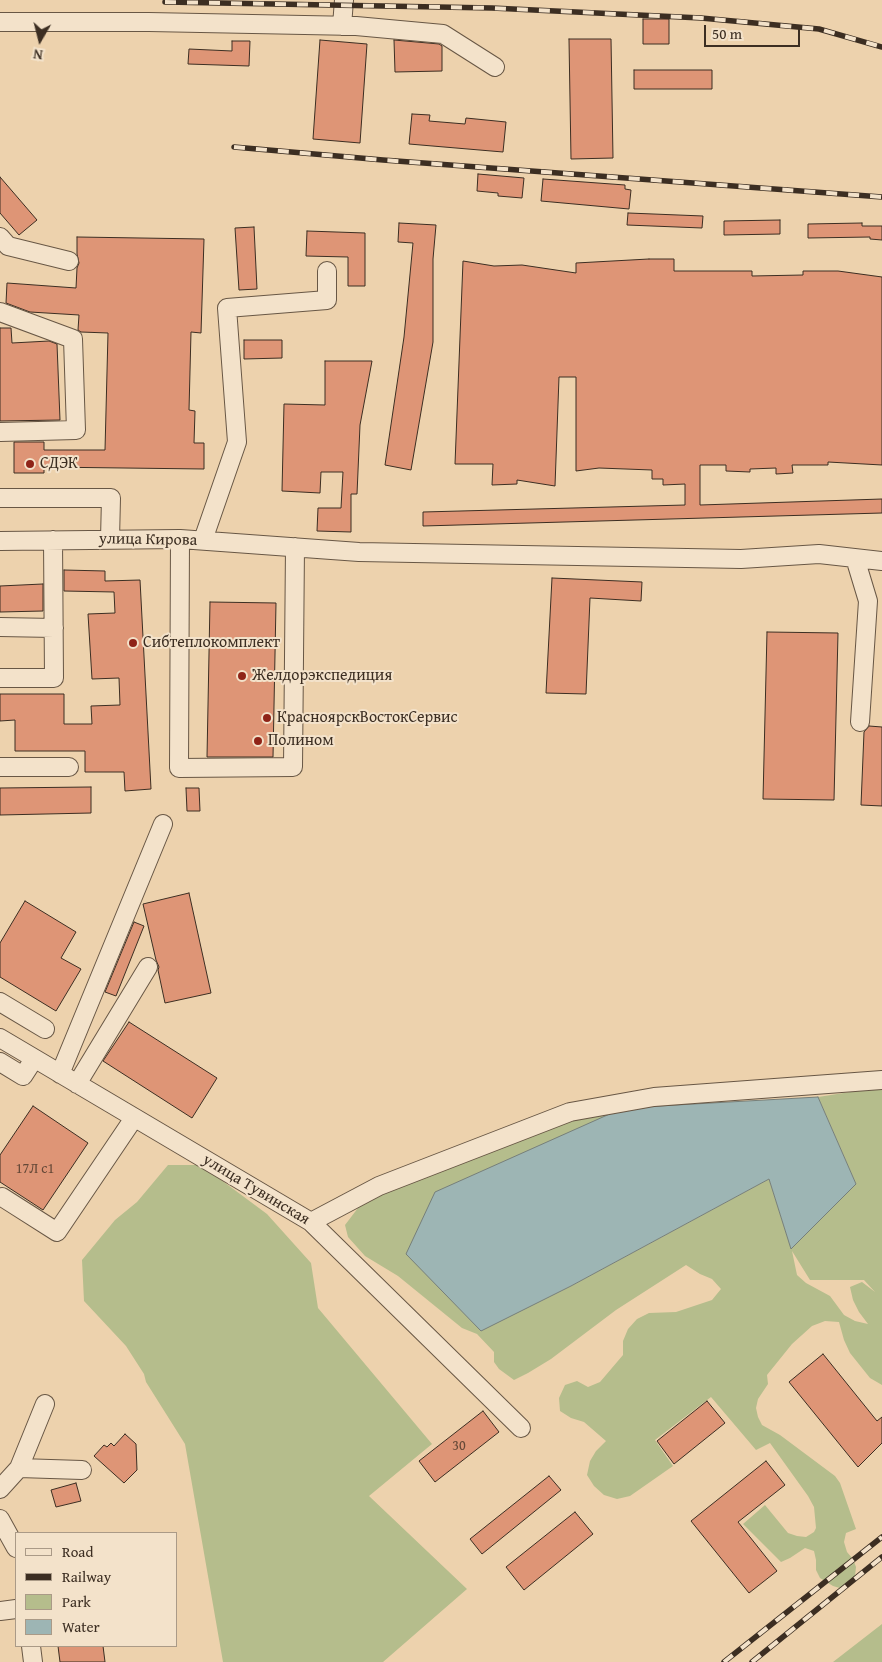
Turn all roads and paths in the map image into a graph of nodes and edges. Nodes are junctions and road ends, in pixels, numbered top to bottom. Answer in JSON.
{"nodes":[{"id":1,"x":344,"y":0,"type":"edge"},
{"id":2,"x":0,"y":22,"type":"edge"},
{"id":3,"x":342,"y":26,"type":"junction"},
{"id":4,"x":495,"y":67,"type":"dead end"},
{"id":5,"x":0,"y":237,"type":"edge"},
{"id":6,"x":69,"y":261,"type":"dead end"},
{"id":7,"x":326,"y":271,"type":"dead end"},
{"id":8,"x":0,"y":312,"type":"edge"},
{"id":9,"x":0,"y":432,"type":"edge"},
{"id":10,"x":0,"y":498,"type":"edge"},
{"id":11,"x":110,"y":539,"type":"junction"},
{"id":12,"x":180,"y":539,"type":"junction"},
{"id":13,"x":53,"y":540,"type":"junction"},
{"id":14,"x":203,"y":540,"type":"junction"},
{"id":15,"x":0,"y":541,"type":"edge"},
{"id":16,"x":295,"y":547,"type":"junction"},
{"id":17,"x":855,"y":558,"type":"junction"},
{"id":18,"x":882,"y":561,"type":"edge"},
{"id":19,"x":0,"y":628,"type":"edge"},
{"id":20,"x":54,"y":628,"type":"junction"},
{"id":21,"x":0,"y":678,"type":"edge"},
{"id":22,"x":860,"y":722,"type":"dead end"},
{"id":23,"x":0,"y":767,"type":"edge"},
{"id":24,"x":69,"y":767,"type":"dead end"},
{"id":25,"x":162,"y":824,"type":"dead end"},
{"id":26,"x":148,"y":967,"type":"dead end"},
{"id":27,"x":0,"y":1002,"type":"edge"},
{"id":28,"x":45,"y":1029,"type":"dead end"},
{"id":29,"x":0,"y":1038,"type":"edge"},
{"id":30,"x":34,"y":1059,"type":"junction"},
{"id":31,"x":0,"y":1062,"type":"edge"},
{"id":32,"x":60,"y":1074,"type":"junction"},
{"id":33,"x":882,"y":1080,"type":"edge"},
{"id":34,"x":76,"y":1084,"type":"junction"},
{"id":35,"x":134,"y":1118,"type":"junction"},
{"id":36,"x":2,"y":1197,"type":"dead end"},
{"id":37,"x":311,"y":1222,"type":"junction"},
{"id":38,"x":45,"y":1404,"type":"dead end"},
{"id":39,"x":521,"y":1428,"type":"dead end"},
{"id":40,"x":19,"y":1468,"type":"junction"},
{"id":41,"x":82,"y":1470,"type":"dead end"},
{"id":42,"x":0,"y":1489,"type":"edge"},
{"id":43,"x":0,"y":1519,"type":"edge"},
{"id":44,"x":15,"y":1546,"type":"edge"},
{"id":45,"x":15,"y":1608,"type":"edge"},
{"id":46,"x":0,"y":1611,"type":"edge"},
{"id":47,"x":31,"y":1647,"type":"edge"},
{"id":48,"x":33,"y":1662,"type":"edge"}],
"edges":[{"from":1,"to":3,"type":"street"},
{"from":2,"to":3,"type":"street"},
{"from":3,"to":4,"type":"street"},
{"from":5,"to":6,"type":"street"},
{"from":7,"to":14,"type":"street"},
{"from":8,"to":9,"type":"street"},
{"from":10,"to":11,"type":"street"},
{"from":11,"to":12,"type":"street","name":"улица Кирова"},
{"from":11,"to":13,"type":"street","name":"улица Кирова"},
{"from":12,"to":14,"type":"street","name":"улица Кирова"},
{"from":12,"to":16,"type":"street"},
{"from":13,"to":15,"type":"street","name":"улица Кирова"},
{"from":13,"to":20,"type":"street"},
{"from":14,"to":16,"type":"street","name":"улица Кирова"},
{"from":16,"to":17,"type":"street","name":"улица Кирова"},
{"from":17,"to":18,"type":"street","name":"улица Кирова"},
{"from":17,"to":22,"type":"street"},
{"from":19,"to":20,"type":"street"},
{"from":20,"to":21,"type":"street"},
{"from":23,"to":24,"type":"street"},
{"from":25,"to":32,"type":"street"},
{"from":26,"to":34,"type":"street"},
{"from":27,"to":28,"type":"street"},
{"from":29,"to":30,"type":"street","name":"улица Тувинская"},
{"from":30,"to":31,"type":"street"},
{"from":30,"to":32,"type":"street","name":"улица Тувинская"},
{"from":32,"to":34,"type":"street","name":"улица Тувинская"},
{"from":33,"to":37,"type":"street"},
{"from":34,"to":35,"type":"street","name":"улица Тувинская"},
{"from":35,"to":36,"type":"street"},
{"from":35,"to":37,"type":"street","name":"улица Тувинская"},
{"from":37,"to":39,"type":"street","name":"улица Тувинская"},
{"from":38,"to":40,"type":"street"},
{"from":40,"to":41,"type":"street"},
{"from":40,"to":42,"type":"street"},
{"from":43,"to":44,"type":"street"},
{"from":45,"to":46,"type":"street"},
{"from":47,"to":48,"type":"street"}]}
